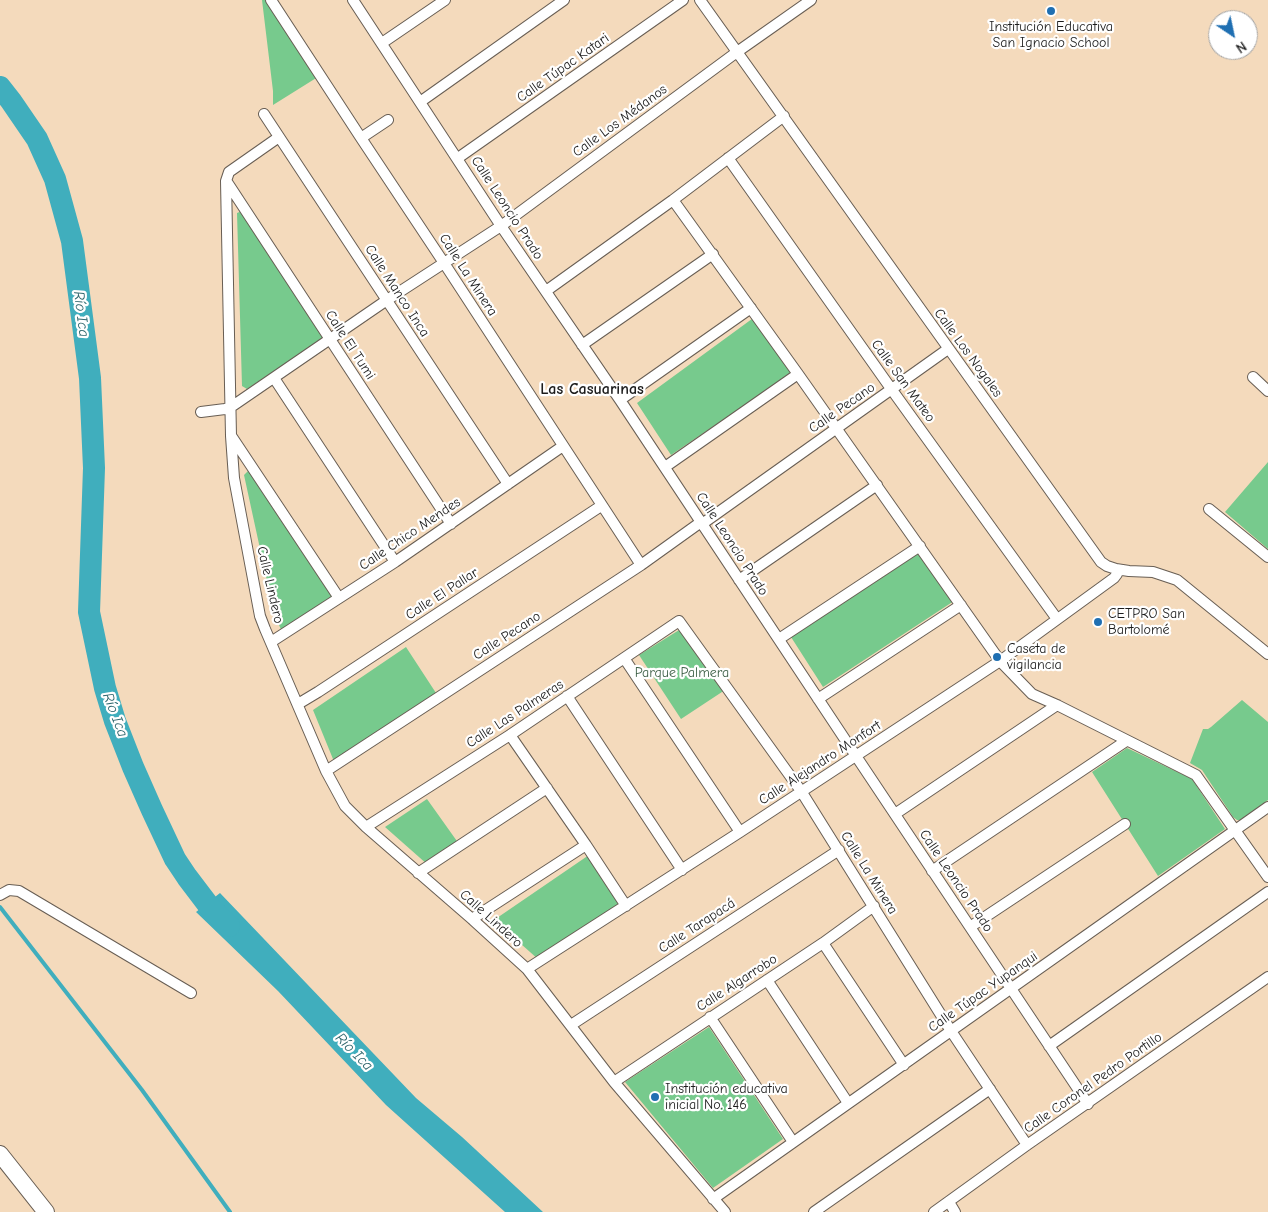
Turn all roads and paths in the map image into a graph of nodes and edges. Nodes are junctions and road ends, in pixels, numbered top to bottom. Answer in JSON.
{"nodes":[{"id":1,"x":271,"y":0,"type":"edge"},
{"id":2,"x":353,"y":0,"type":"edge"},
{"id":3,"x":445,"y":0,"type":"edge"},
{"id":4,"x":564,"y":0,"type":"edge"},
{"id":5,"x":683,"y":0,"type":"edge"},
{"id":6,"x":700,"y":0,"type":"edge"},
{"id":7,"x":812,"y":0,"type":"edge"},
{"id":8,"x":382,"y":43,"type":"junction"},
{"id":9,"x":737,"y":52,"type":"junction"},
{"id":10,"x":420,"y":102,"type":"junction"},
{"id":11,"x":264,"y":114,"type":"dead end"},
{"id":12,"x":784,"y":116,"type":"junction"},
{"id":13,"x":388,"y":120,"type":"dead end"},
{"id":14,"x":279,"y":137,"type":"junction"},
{"id":15,"x":361,"y":138,"type":"junction"},
{"id":16,"x":458,"y":158,"type":"junction"},
{"id":17,"x":728,"y":158,"type":"junction"},
{"id":18,"x":226,"y":181,"type":"junction"},
{"id":19,"x":673,"y":200,"type":"junction"},
{"id":20,"x":501,"y":226,"type":"junction"},
{"id":21,"x":713,"y":254,"type":"junction"},
{"id":22,"x":444,"y":263,"type":"junction"},
{"id":23,"x":546,"y":291,"type":"junction"},
{"id":24,"x":387,"y":300,"type":"junction"},
{"id":25,"x":751,"y":308,"type":"junction"},
{"id":26,"x":329,"y":339,"type":"junction"},
{"id":27,"x":582,"y":345,"type":"junction"},
{"id":28,"x":948,"y":349,"type":"junction"},
{"id":29,"x":798,"y":374,"type":"junction"},
{"id":30,"x":274,"y":378,"type":"junction"},
{"id":31,"x":1253,"y":378,"type":"dead end"},
{"id":32,"x":892,"y":390,"type":"junction"},
{"id":33,"x":1268,"y":391,"type":"edge"},
{"id":34,"x":620,"y":400,"type":"junction"},
{"id":35,"x":231,"y":407,"type":"junction"},
{"id":36,"x":201,"y":412,"type":"dead end"},
{"id":37,"x":837,"y":429,"type":"junction"},
{"id":38,"x":231,"y":436,"type":"junction"},
{"id":39,"x":563,"y":446,"type":"junction"},
{"id":40,"x":665,"y":467,"type":"junction"},
{"id":41,"x":508,"y":484,"type":"junction"},
{"id":42,"x":877,"y":486,"type":"junction"},
{"id":43,"x":601,"y":506,"type":"junction"},
{"id":44,"x":1208,"y":509,"type":"dead end"},
{"id":45,"x":702,"y":523,"type":"junction"},
{"id":46,"x":451,"y":524,"type":"junction"},
{"id":47,"x":920,"y":546,"type":"junction"},
{"id":48,"x":1268,"y":557,"type":"edge"},
{"id":49,"x":395,"y":562,"type":"junction"},
{"id":50,"x":641,"y":565,"type":"junction"},
{"id":51,"x":1116,"y":569,"type":"junction"},
{"id":52,"x":739,"y":580,"type":"junction"},
{"id":53,"x":339,"y":598,"type":"junction"},
{"id":54,"x":960,"y":605,"type":"junction"},
{"id":55,"x":1057,"y":619,"type":"junction"},
{"id":56,"x":679,"y":621,"type":"joint"},
{"id":57,"x":778,"y":639,"type":"junction"},
{"id":58,"x":270,"y":642,"type":"junction"},
{"id":59,"x":1268,"y":654,"type":"edge"},
{"id":60,"x":624,"y":658,"type":"junction"},
{"id":61,"x":1000,"y":661,"type":"junction"},
{"id":62,"x":567,"y":696,"type":"junction"},
{"id":63,"x":818,"y":699,"type":"junction"},
{"id":64,"x":298,"y":704,"type":"junction"},
{"id":65,"x":1057,"y":705,"type":"junction"},
{"id":66,"x":510,"y":735,"type":"junction"},
{"id":67,"x":1126,"y":740,"type":"junction"},
{"id":68,"x":856,"y":756,"type":"junction"},
{"id":69,"x":326,"y":771,"type":"junction"},
{"id":70,"x":547,"y":788,"type":"junction"},
{"id":71,"x":801,"y":791,"type":"junction"},
{"id":72,"x":1268,"y":807,"type":"edge"},
{"id":73,"x":895,"y":814,"type":"junction"},
{"id":74,"x":1125,"y":824,"type":"dead end"},
{"id":75,"x":366,"y":827,"type":"junction"},
{"id":76,"x":1235,"y":830,"type":"junction"},
{"id":77,"x":740,"y":832,"type":"junction"},
{"id":78,"x":586,"y":845,"type":"junction"},
{"id":79,"x":839,"y":850,"type":"junction"},
{"id":80,"x":682,"y":870,"type":"junction"},
{"id":81,"x":932,"y":870,"type":"junction"},
{"id":82,"x":418,"y":873,"type":"junction"},
{"id":83,"x":1268,"y":877,"type":"edge"},
{"id":84,"x":1268,"y":892,"type":"edge"},
{"id":85,"x":0,"y":895,"type":"edge"},
{"id":86,"x":626,"y":906,"type":"junction"},
{"id":87,"x":874,"y":906,"type":"junction"},
{"id":88,"x":472,"y":919,"type":"junction"},
{"id":89,"x":970,"y":927,"type":"junction"},
{"id":90,"x":823,"y":943,"type":"junction"},
{"id":91,"x":527,"y":969,"type":"junction"},
{"id":92,"x":1268,"y":977,"type":"edge"},
{"id":93,"x":767,"y":980,"type":"junction"},
{"id":94,"x":1012,"y":989,"type":"junction"},
{"id":95,"x":192,"y":994,"type":"dead end"},
{"id":96,"x":710,"y":1017,"type":"junction"},
{"id":97,"x":571,"y":1025,"type":"junction"},
{"id":98,"x":951,"y":1031,"type":"junction"},
{"id":99,"x":1050,"y":1046,"type":"junction"},
{"id":100,"x":904,"y":1064,"type":"junction"},
{"id":101,"x":614,"y":1082,"type":"junction"},
{"id":102,"x":990,"y":1088,"type":"junction"},
{"id":103,"x":848,"y":1103,"type":"junction"},
{"id":104,"x":1088,"y":1104,"type":"junction"},
{"id":105,"x":793,"y":1142,"type":"junction"},
{"id":106,"x":1027,"y":1145,"type":"junction"},
{"id":107,"x":0,"y":1154,"type":"edge"},
{"id":108,"x":713,"y":1199,"type":"junction"},
{"id":109,"x":949,"y":1202,"type":"junction"},
{"id":110,"x":46,"y":1212,"type":"edge"},
{"id":111,"x":725,"y":1212,"type":"edge"},
{"id":112,"x":814,"y":1212,"type":"edge"},
{"id":113,"x":934,"y":1212,"type":"edge"},
{"id":114,"x":955,"y":1212,"type":"edge"}],
"edges":[{"from":1,"to":15,"type":"street","name":"Calle La Minera"},
{"from":2,"to":8,"type":"street","name":"Calle Leoncio Prado"},
{"from":3,"to":8,"type":"street"},
{"from":4,"to":10,"type":"street"},
{"from":5,"to":16,"type":"street","name":"Calle Túpac Katari"},
{"from":6,"to":9,"type":"street","name":"Calle Los Nogales"},
{"from":7,"to":9,"type":"street","name":"Calle Los Médanos"},
{"from":8,"to":10,"type":"street","name":"Calle Leoncio Prado"},
{"from":9,"to":12,"type":"street","name":"Calle Los Nogales"},
{"from":9,"to":20,"type":"street","name":"Calle Los Médanos"},
{"from":10,"to":16,"type":"street","name":"Calle Leoncio Prado"},
{"from":11,"to":14,"type":"street","name":"Calle Manco Inca"},
{"from":12,"to":17,"type":"street"},
{"from":12,"to":28,"type":"street","name":"Calle Los Nogales"},
{"from":13,"to":15,"type":"street"},
{"from":14,"to":18,"type":"street"},
{"from":14,"to":24,"type":"street","name":"Calle Manco Inca"},
{"from":15,"to":22,"type":"street","name":"Calle La Minera"},
{"from":16,"to":20,"type":"street","name":"Calle Leoncio Prado"},
{"from":17,"to":19,"type":"street"},
{"from":17,"to":32,"type":"street","name":"Calle San Mateo"},
{"from":18,"to":26,"type":"street","name":"Calle El Tumi"},
{"from":18,"to":35,"type":"street","name":"Calle Lindero"},
{"from":19,"to":21,"type":"street"},
{"from":19,"to":23,"type":"street"},
{"from":20,"to":22,"type":"street","name":"Calle Los Médanos"},
{"from":20,"to":23,"type":"street","name":"Calle Leoncio Prado"},
{"from":21,"to":25,"type":"street"},
{"from":21,"to":27,"type":"street"},
{"from":22,"to":24,"type":"street","name":"Calle Los Médanos"},
{"from":22,"to":39,"type":"street","name":"Calle La Minera"},
{"from":23,"to":27,"type":"street","name":"Calle Leoncio Prado"},
{"from":24,"to":26,"type":"street","name":"Calle Los Médanos"},
{"from":24,"to":41,"type":"street","name":"Calle Manco Inca"},
{"from":25,"to":29,"type":"street"},
{"from":25,"to":34,"type":"street"},
{"from":26,"to":30,"type":"street","name":"Calle Los Médanos"},
{"from":26,"to":46,"type":"street","name":"Calle El Tumi"},
{"from":27,"to":34,"type":"street","name":"Calle Leoncio Prado"},
{"from":28,"to":32,"type":"street","name":"Calle Pecano"},
{"from":28,"to":51,"type":"street","name":"Calle Los Nogales"},
{"from":29,"to":37,"type":"street"},
{"from":29,"to":40,"type":"street"},
{"from":30,"to":35,"type":"street","name":"Calle Los Médanos"},
{"from":30,"to":49,"type":"street"},
{"from":31,"to":33,"type":"street"},
{"from":32,"to":37,"type":"street","name":"Calle Pecano"},
{"from":32,"to":55,"type":"street","name":"Calle San Mateo"},
{"from":34,"to":40,"type":"street","name":"Calle Leoncio Prado"},
{"from":35,"to":36,"type":"street"},
{"from":35,"to":38,"type":"street","name":"Calle Lindero"},
{"from":37,"to":42,"type":"street"},
{"from":37,"to":45,"type":"street","name":"Calle Pecano"},
{"from":38,"to":53,"type":"street"},
{"from":38,"to":58,"type":"street","name":"Calle Lindero"},
{"from":39,"to":41,"type":"street","name":"Calle Chico Mendes"},
{"from":39,"to":43,"type":"street","name":"Calle La Minera"},
{"from":40,"to":45,"type":"street","name":"Calle Leoncio Prado"},
{"from":41,"to":46,"type":"street","name":"Calle Chico Mendes"},
{"from":42,"to":47,"type":"street"},
{"from":42,"to":52,"type":"street"},
{"from":43,"to":50,"type":"street","name":"Calle La Minera"},
{"from":43,"to":64,"type":"street","name":"Calle El Pallar"},
{"from":44,"to":48,"type":"street"},
{"from":45,"to":50,"type":"street","name":"Calle Pecano"},
{"from":45,"to":52,"type":"street","name":"Calle Leoncio Prado"},
{"from":46,"to":49,"type":"street","name":"Calle Chico Mendes"},
{"from":47,"to":54,"type":"street"},
{"from":47,"to":57,"type":"street"},
{"from":49,"to":53,"type":"street","name":"Calle Chico Mendes"},
{"from":50,"to":69,"type":"street","name":"Calle Pecano"},
{"from":51,"to":55,"type":"street","name":"Calle Alejandro Monfort"},
{"from":51,"to":59,"type":"street","name":"Calle Los Nogales"},
{"from":52,"to":57,"type":"street","name":"Calle Leoncio Prado"},
{"from":53,"to":58,"type":"street","name":"Calle Chico Mendes"},
{"from":54,"to":61,"type":"street"},
{"from":54,"to":63,"type":"street"},
{"from":55,"to":61,"type":"street","name":"Calle Alejandro Monfort"},
{"from":56,"to":60,"type":"street","name":"Calle Las Palmeras"},
{"from":56,"to":71,"type":"street","name":"Calle La Minera"},
{"from":57,"to":63,"type":"street","name":"Calle Leoncio Prado"},
{"from":58,"to":64,"type":"street","name":"Calle Lindero"},
{"from":60,"to":62,"type":"street","name":"Calle Las Palmeras"},
{"from":60,"to":77,"type":"street"},
{"from":61,"to":65,"type":"street"},
{"from":61,"to":68,"type":"street","name":"Calle Alejandro Monfort"},
{"from":62,"to":66,"type":"street","name":"Calle Las Palmeras"},
{"from":62,"to":80,"type":"street"},
{"from":63,"to":68,"type":"street","name":"Calle Leoncio Prado"},
{"from":64,"to":69,"type":"street","name":"Calle Lindero"},
{"from":65,"to":67,"type":"street"},
{"from":65,"to":73,"type":"street"},
{"from":66,"to":70,"type":"street"},
{"from":66,"to":75,"type":"street","name":"Calle Las Palmeras"},
{"from":67,"to":76,"type":"street"},
{"from":67,"to":81,"type":"street"},
{"from":68,"to":71,"type":"street","name":"Calle Alejandro Monfort"},
{"from":68,"to":73,"type":"street","name":"Calle Leoncio Prado"},
{"from":69,"to":75,"type":"street","name":"Calle Lindero"},
{"from":70,"to":78,"type":"street"},
{"from":70,"to":82,"type":"street"},
{"from":71,"to":77,"type":"street","name":"Calle Alejandro Monfort"},
{"from":71,"to":79,"type":"street","name":"Calle La Minera"},
{"from":72,"to":76,"type":"street","name":"Calle Túpac Yupanqui"},
{"from":73,"to":81,"type":"street","name":"Calle Leoncio Prado"},
{"from":74,"to":89,"type":"street"},
{"from":75,"to":82,"type":"street","name":"Calle Lindero"},
{"from":76,"to":83,"type":"street"},
{"from":76,"to":94,"type":"street","name":"Calle Túpac Yupanqui"},
{"from":77,"to":80,"type":"street","name":"Calle Alejandro Monfort"},
{"from":78,"to":86,"type":"street"},
{"from":78,"to":88,"type":"street"},
{"from":79,"to":87,"type":"street","name":"Calle La Minera"},
{"from":79,"to":97,"type":"street","name":"Calle Tarapacá"},
{"from":80,"to":86,"type":"street","name":"Calle Alejandro Monfort"},
{"from":81,"to":89,"type":"street","name":"Calle Leoncio Prado"},
{"from":82,"to":88,"type":"street","name":"Calle Lindero"},
{"from":84,"to":99,"type":"street"},
{"from":85,"to":95,"type":"street"},
{"from":86,"to":91,"type":"street","name":"Calle Alejandro Monfort"},
{"from":87,"to":90,"type":"street","name":"Calle Algarrobo"},
{"from":87,"to":98,"type":"street","name":"Calle La Minera"},
{"from":88,"to":91,"type":"street","name":"Calle Lindero"},
{"from":89,"to":94,"type":"street","name":"Calle Leoncio Prado"},
{"from":90,"to":93,"type":"street","name":"Calle Algarrobo"},
{"from":90,"to":100,"type":"street"},
{"from":91,"to":97,"type":"street","name":"Calle Lindero"},
{"from":92,"to":104,"type":"street","name":"Calle Coronel Pedro Portillo"},
{"from":93,"to":96,"type":"street","name":"Calle Algarrobo"},
{"from":93,"to":103,"type":"street"},
{"from":94,"to":98,"type":"street","name":"Calle Túpac Yupanqui"},
{"from":94,"to":99,"type":"street","name":"Calle Leoncio Prado"},
{"from":96,"to":101,"type":"street","name":"Calle Algarrobo"},
{"from":96,"to":105,"type":"street"},
{"from":97,"to":101,"type":"street","name":"Calle Lindero"},
{"from":98,"to":100,"type":"street","name":"Calle Túpac Yupanqui"},
{"from":98,"to":102,"type":"street","name":"Calle La Minera"},
{"from":99,"to":104,"type":"street","name":"Calle Leoncio Prado"},
{"from":100,"to":103,"type":"street","name":"Calle Túpac Yupanqui"},
{"from":101,"to":108,"type":"street","name":"Calle Lindero"},
{"from":102,"to":106,"type":"street","name":"Calle La Minera"},
{"from":102,"to":112,"type":"street"},
{"from":103,"to":105,"type":"street","name":"Calle Túpac Yupanqui"},
{"from":104,"to":106,"type":"street","name":"Calle Coronel Pedro Portillo"},
{"from":105,"to":108,"type":"street","name":"Calle Túpac Yupanqui"},
{"from":106,"to":109,"type":"street","name":"Calle Coronel Pedro Portillo"},
{"from":107,"to":110,"type":"highway"},
{"from":108,"to":111,"type":"street","name":"Calle Lindero"},
{"from":109,"to":113,"type":"street","name":"Calle Coronel Pedro Portillo"},
{"from":109,"to":114,"type":"street"}]}
